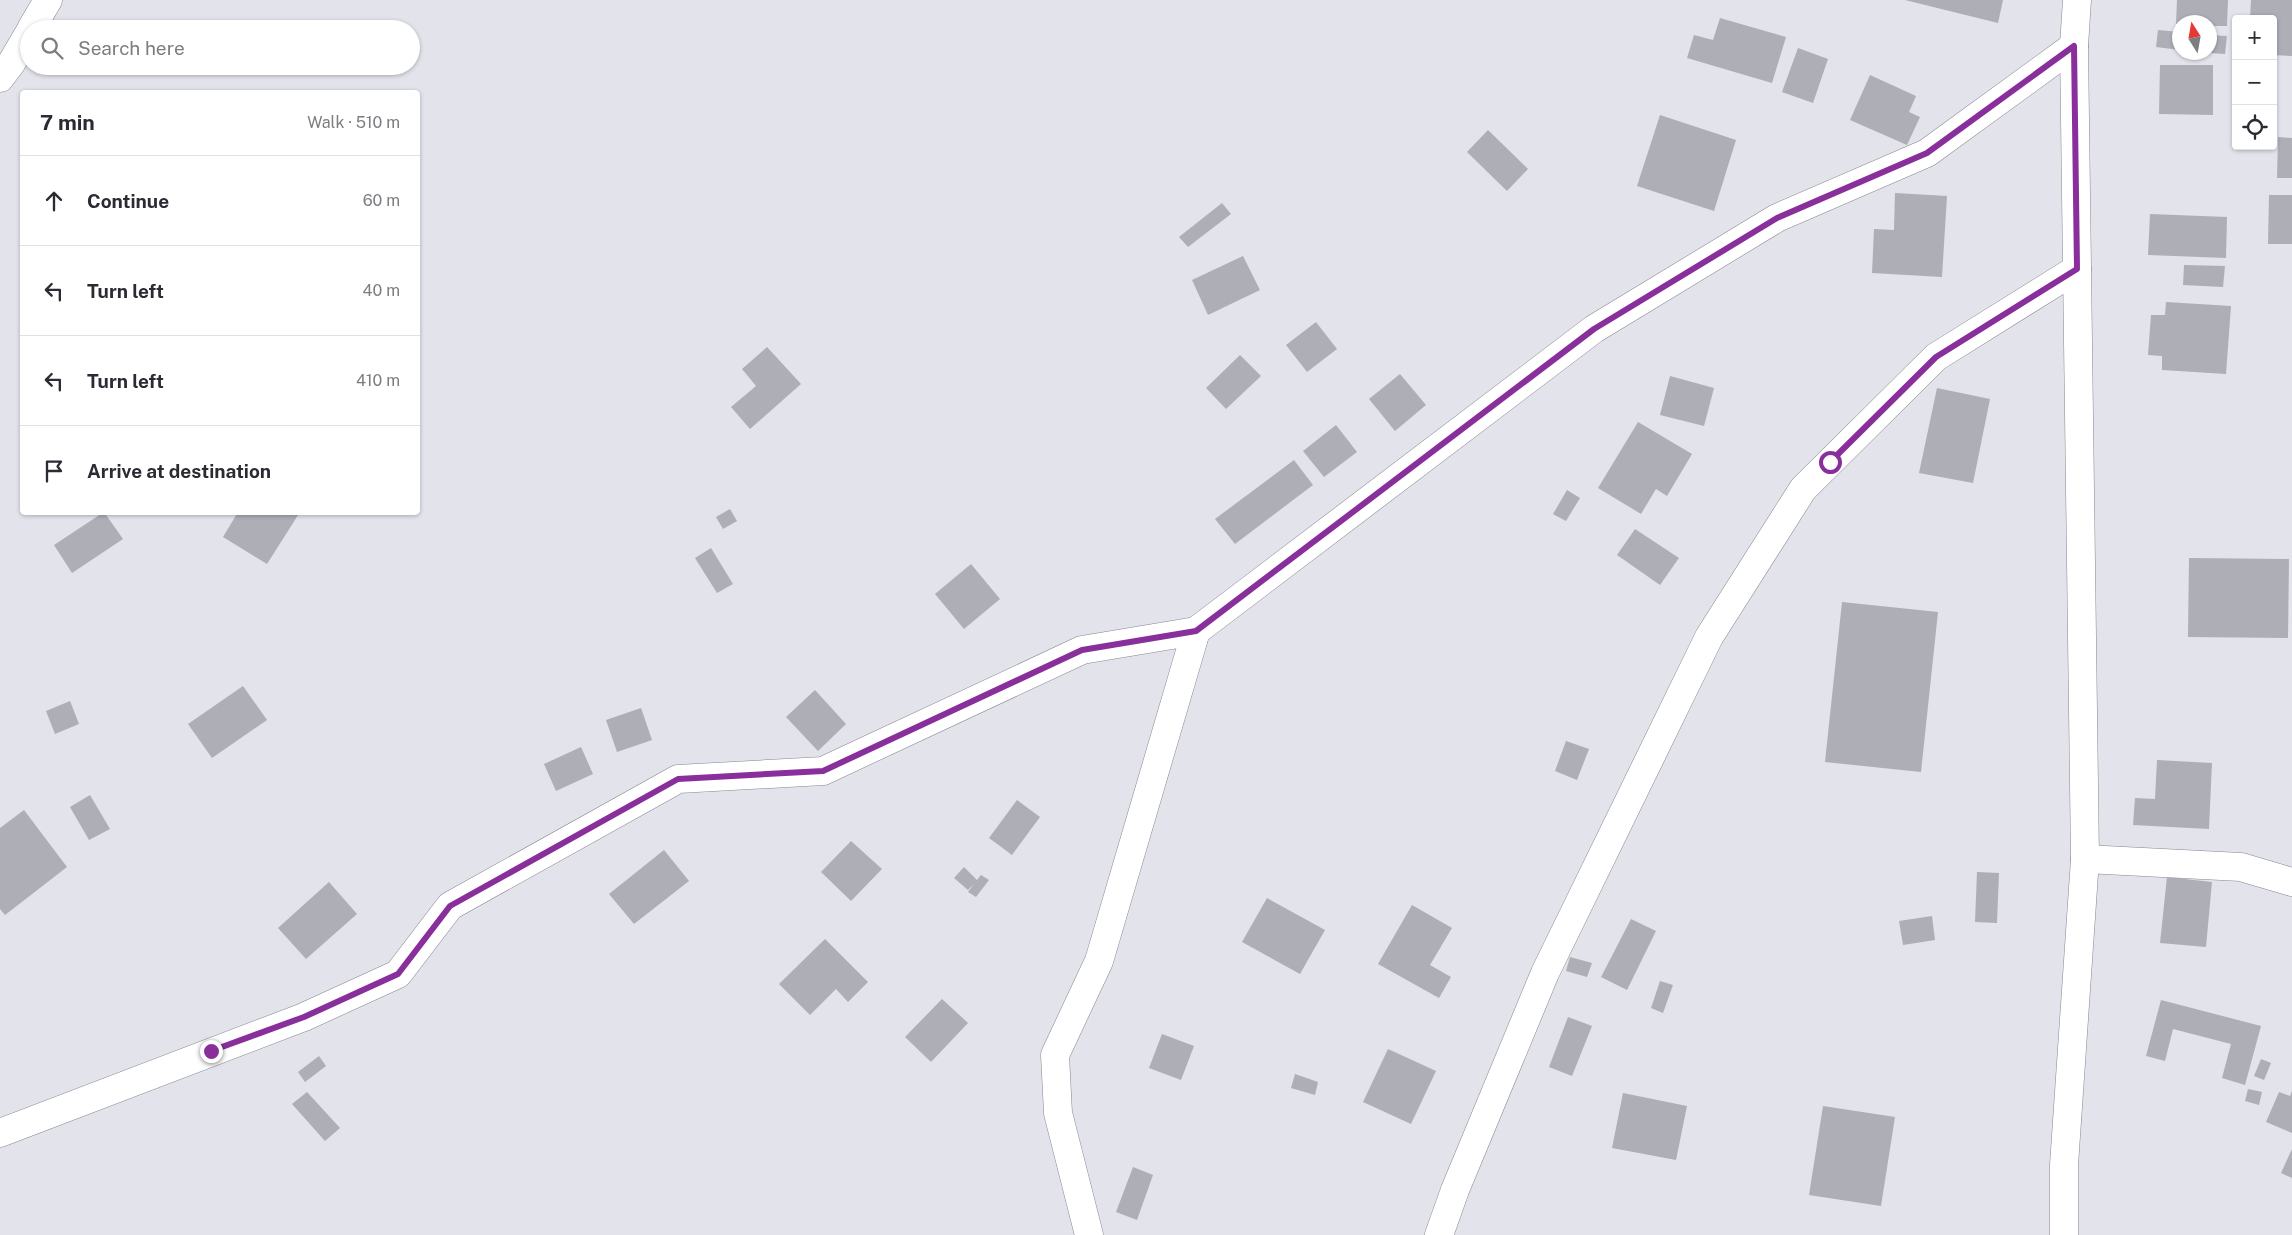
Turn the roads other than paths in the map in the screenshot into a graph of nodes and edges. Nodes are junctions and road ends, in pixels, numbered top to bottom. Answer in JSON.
{"nodes":[{"id":1,"x":48,"y":0,"type":"edge"},
{"id":2,"x":2077,"y":0,"type":"edge"},
{"id":3,"x":36,"y":20,"type":"edge"},
{"id":4,"x":2074,"y":46,"type":"junction"},
{"id":5,"x":20,"y":48,"type":"edge"},
{"id":6,"x":0,"y":78,"type":"edge"},
{"id":7,"x":2077,"y":269,"type":"junction"},
{"id":8,"x":1196,"y":631,"type":"junction"},
{"id":9,"x":2085,"y":859,"type":"junction"},
{"id":10,"x":2292,"y":882,"type":"edge"},
{"id":11,"x":0,"y":1133,"type":"edge"},
{"id":12,"x":1089,"y":1235,"type":"edge"},
{"id":13,"x":1439,"y":1235,"type":"edge"},
{"id":14,"x":2064,"y":1235,"type":"edge"}],
"edges":[{"from":1,"to":3,"type":"street"},
{"from":2,"to":4,"type":"street"},
{"from":4,"to":7,"type":"street"},
{"from":4,"to":8,"type":"street"},
{"from":5,"to":6,"type":"street"},
{"from":7,"to":9,"type":"street"},
{"from":7,"to":13,"type":"street"},
{"from":8,"to":11,"type":"street"},
{"from":8,"to":12,"type":"street"},
{"from":9,"to":10,"type":"street"},
{"from":9,"to":14,"type":"street"}]}
